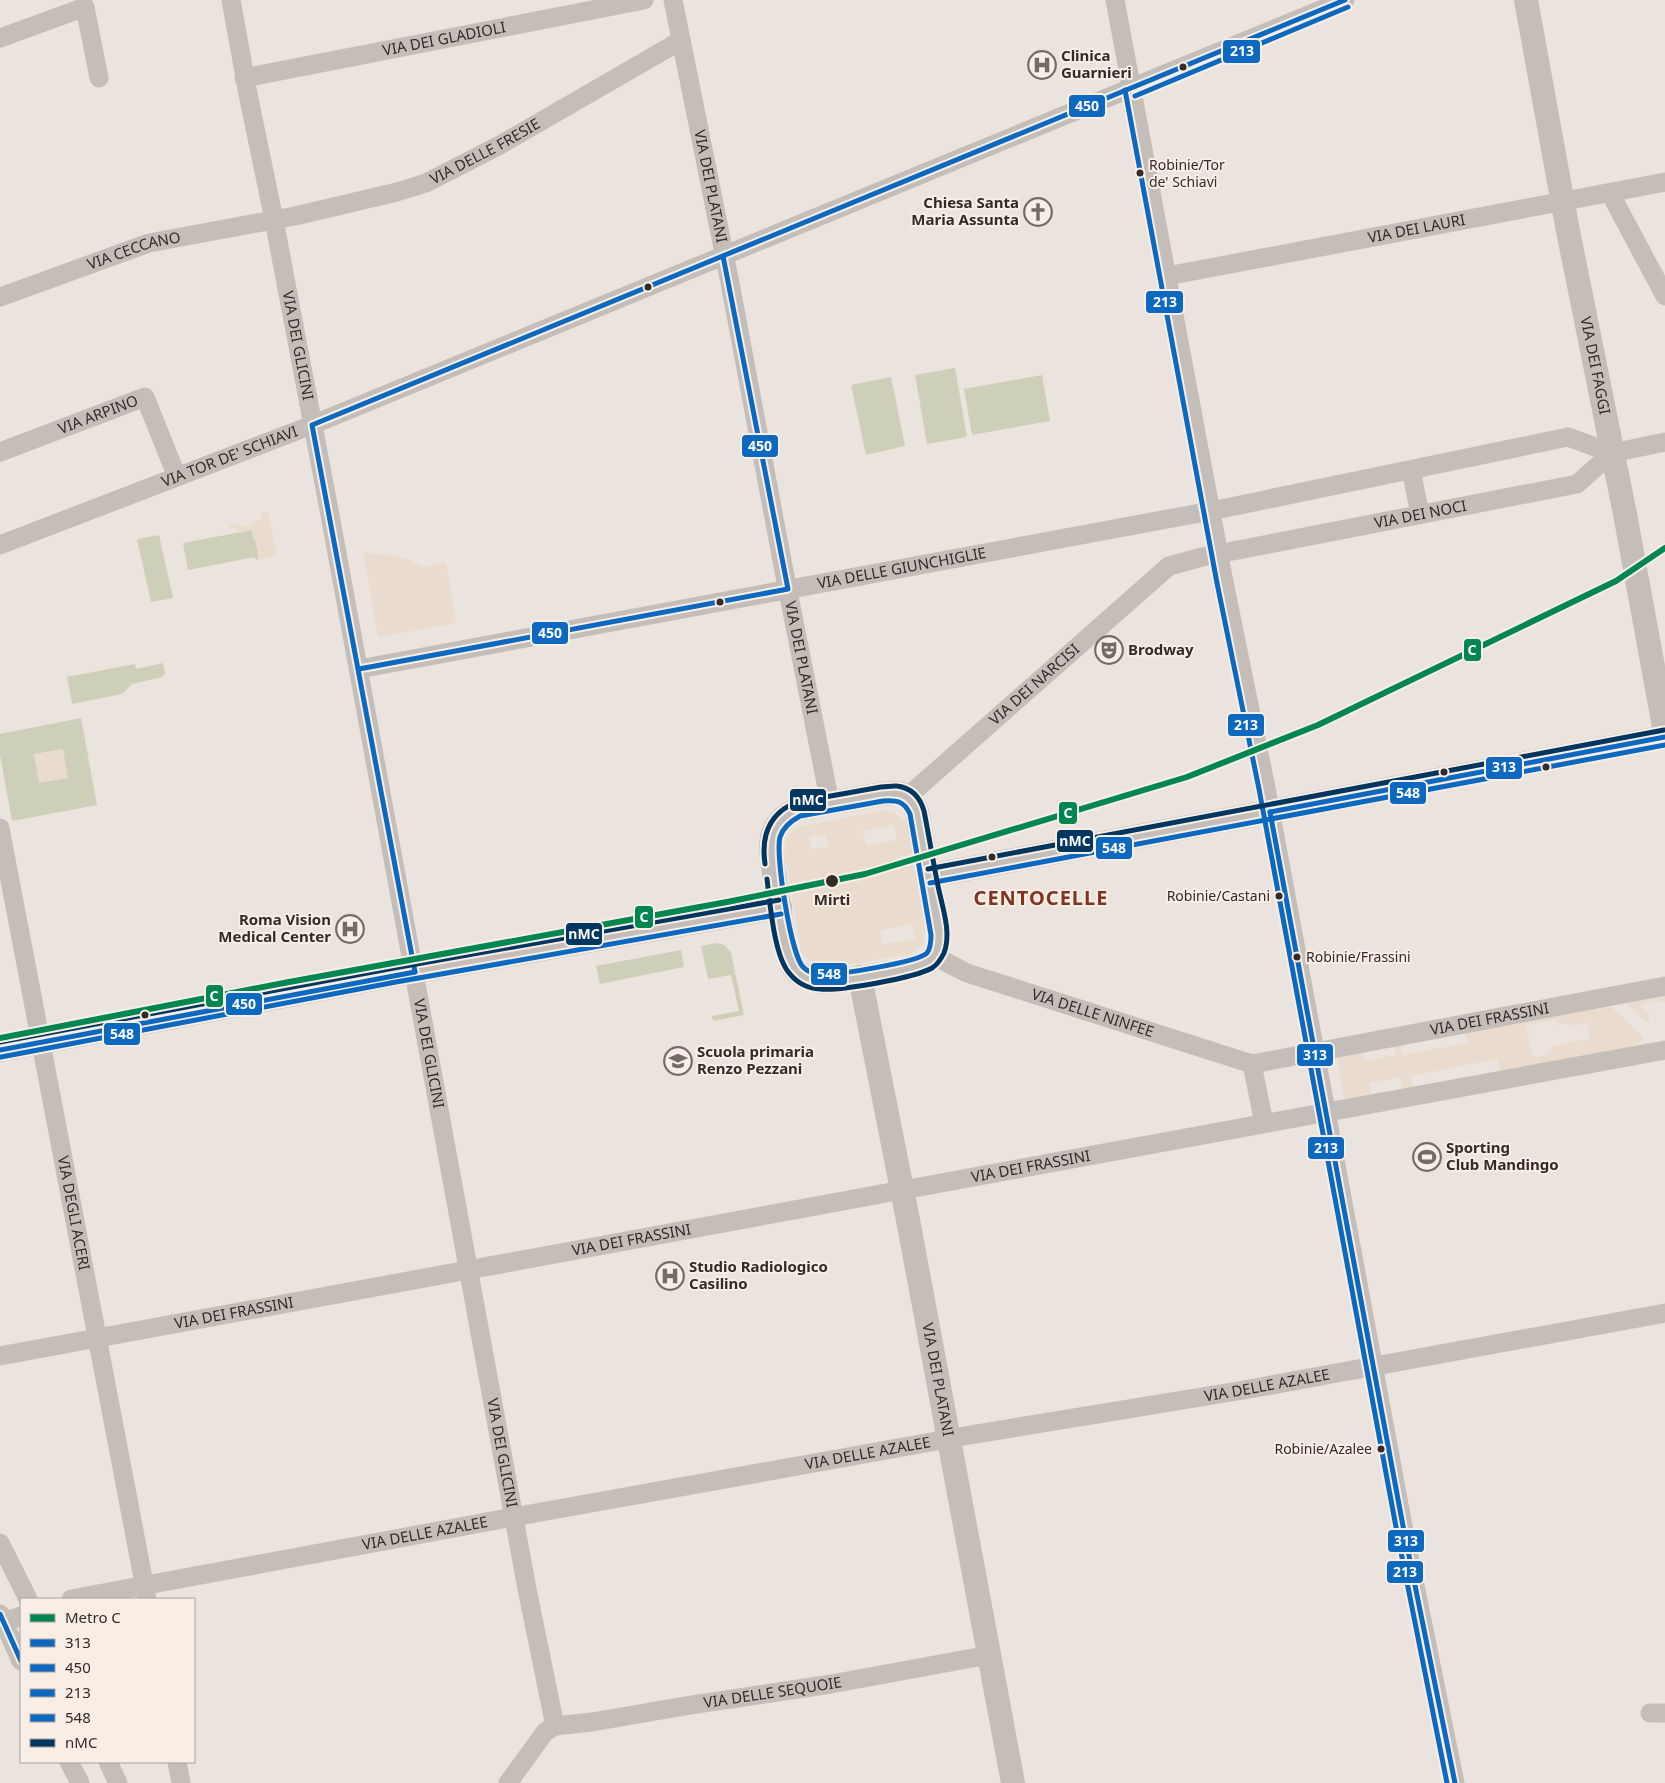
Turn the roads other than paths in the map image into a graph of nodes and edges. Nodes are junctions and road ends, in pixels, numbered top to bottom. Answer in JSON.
{"nodes":[{"id":1,"x":231,"y":0,"type":"edge"},
{"id":2,"x":644,"y":0,"type":"edge"},
{"id":3,"x":673,"y":0,"type":"edge"},
{"id":4,"x":1115,"y":0,"type":"edge"},
{"id":5,"x":1345,"y":0,"type":"edge"},
{"id":6,"x":1526,"y":0,"type":"edge"},
{"id":7,"x":0,"y":38,"type":"edge"},
{"id":8,"x":680,"y":41,"type":"junction"},
{"id":9,"x":99,"y":78,"type":"dead end"},
{"id":10,"x":244,"y":78,"type":"junction"},
{"id":11,"x":1132,"y":88,"type":"junction"},
{"id":12,"x":1665,"y":182,"type":"edge"},
{"id":13,"x":1610,"y":193,"type":"junction"},
{"id":14,"x":1562,"y":201,"type":"junction"},
{"id":15,"x":274,"y":220,"type":"junction"},
{"id":16,"x":723,"y":256,"type":"junction"},
{"id":17,"x":1167,"y":276,"type":"junction"},
{"id":18,"x":0,"y":296,"type":"edge"},
{"id":19,"x":1665,"y":296,"type":"edge"},
{"id":20,"x":312,"y":425,"type":"junction"},
{"id":21,"x":1665,"y":442,"type":"edge"},
{"id":22,"x":0,"y":452,"type":"edge"},
{"id":23,"x":1612,"y":453,"type":"junction"},
{"id":24,"x":1411,"y":470,"type":"junction"},
{"id":25,"x":177,"y":477,"type":"junction"},
{"id":26,"x":1211,"y":511,"type":"junction"},
{"id":27,"x":1420,"y":514,"type":"junction"},
{"id":28,"x":0,"y":545,"type":"edge"},
{"id":29,"x":1219,"y":554,"type":"junction"},
{"id":30,"x":788,"y":589,"type":"junction"},
{"id":31,"x":359,"y":669,"type":"junction"},
{"id":32,"x":1665,"y":732,"type":"edge"},
{"id":33,"x":1665,"y":737,"type":"edge"},
{"id":34,"x":908,"y":797,"type":"junction"},
{"id":35,"x":830,"y":803,"type":"junction"},
{"id":36,"x":1270,"y":812,"type":"junction"},
{"id":37,"x":0,"y":828,"type":"edge"},
{"id":38,"x":929,"y":876,"type":"junction"},
{"id":39,"x":780,"y":907,"type":"junction"},
{"id":40,"x":934,"y":956,"type":"junction"},
{"id":41,"x":415,"y":972,"type":"junction"},
{"id":42,"x":860,"y":977,"type":"junction"},
{"id":43,"x":1665,"y":986,"type":"edge"},
{"id":44,"x":41,"y":1042,"type":"junction"},
{"id":45,"x":0,"y":1050,"type":"edge"},
{"id":46,"x":1665,"y":1050,"type":"edge"},
{"id":47,"x":1314,"y":1052,"type":"junction"},
{"id":48,"x":1252,"y":1064,"type":"junction"},
{"id":49,"x":1326,"y":1112,"type":"junction"},
{"id":50,"x":1264,"y":1123,"type":"junction"},
{"id":51,"x":902,"y":1190,"type":"junction"},
{"id":52,"x":470,"y":1271,"type":"junction"},
{"id":53,"x":1665,"y":1313,"type":"edge"},
{"id":54,"x":97,"y":1339,"type":"junction"},
{"id":55,"x":0,"y":1356,"type":"edge"},
{"id":56,"x":1374,"y":1365,"type":"junction"},
{"id":57,"x":949,"y":1440,"type":"junction"},
{"id":58,"x":514,"y":1517,"type":"junction"},
{"id":59,"x":0,"y":1543,"type":"edge"},
{"id":60,"x":146,"y":1592,"type":"edge"},
{"id":61,"x":28,"y":1598,"type":"edge"},
{"id":62,"x":82,"y":1598,"type":"edge"},
{"id":63,"x":20,"y":1606,"type":"edge"},
{"id":64,"x":1,"y":1613,"type":"edge"},
{"id":65,"x":20,"y":1616,"type":"edge"},
{"id":66,"x":989,"y":1655,"type":"junction"},
{"id":67,"x":20,"y":1659,"type":"edge"},
{"id":68,"x":555,"y":1726,"type":"junction"},
{"id":69,"x":70,"y":1763,"type":"edge"},
{"id":70,"x":108,"y":1763,"type":"edge"},
{"id":71,"x":177,"y":1763,"type":"edge"},
{"id":72,"x":80,"y":1783,"type":"edge"},
{"id":73,"x":118,"y":1783,"type":"edge"},
{"id":74,"x":181,"y":1783,"type":"edge"},
{"id":75,"x":508,"y":1783,"type":"edge"},
{"id":76,"x":1013,"y":1783,"type":"edge"},
{"id":77,"x":1455,"y":1783,"type":"edge"}],
"edges":[{"from":1,"to":10,"type":"street","name":"VIA DEI GLICINI"},
{"from":2,"to":10,"type":"street","name":"VIA DEI GLADIOLI"},
{"from":3,"to":8,"type":"street","name":"VIA DEI PLATANI"},
{"from":4,"to":11,"type":"street"},
{"from":5,"to":11,"type":"street","name":"VIA TOR DE' SCHIAVI"},
{"from":6,"to":14,"type":"street","name":"VIA DEI FAGGI"},
{"from":7,"to":9,"type":"street"},
{"from":8,"to":15,"type":"street","name":"VIA DELLE FRESIE"},
{"from":8,"to":16,"type":"street","name":"VIA DEI PLATANI"},
{"from":10,"to":15,"type":"street","name":"VIA DEI GLICINI"},
{"from":11,"to":16,"type":"street","name":"VIA TOR DE' SCHIAVI"},
{"from":11,"to":17,"type":"street"},
{"from":12,"to":13,"type":"street","name":"VIA DEI LAURI"},
{"from":13,"to":14,"type":"street","name":"VIA DEI LAURI"},
{"from":13,"to":19,"type":"street"},
{"from":14,"to":17,"type":"street","name":"VIA DEI LAURI"},
{"from":14,"to":23,"type":"street","name":"VIA DEI FAGGI"},
{"from":15,"to":18,"type":"street","name":"VIA CECCANO"},
{"from":15,"to":20,"type":"street","name":"VIA DEI GLICINI"},
{"from":16,"to":20,"type":"street","name":"VIA TOR DE' SCHIAVI"},
{"from":16,"to":30,"type":"street","name":"VIA DEI PLATANI"},
{"from":17,"to":26,"type":"street"},
{"from":20,"to":25,"type":"street","name":"VIA TOR DE' SCHIAVI"},
{"from":20,"to":31,"type":"street","name":"VIA DEI GLICINI"},
{"from":21,"to":23,"type":"street","name":"VIA DEI NOCI"},
{"from":22,"to":25,"type":"street","name":"VIA ARPINO"},
{"from":23,"to":24,"type":"street"},
{"from":23,"to":27,"type":"street","name":"VIA DEI NOCI"},
{"from":23,"to":32,"type":"street","name":"VIA DEI FAGGI"},
{"from":24,"to":26,"type":"street"},
{"from":24,"to":27,"type":"street"},
{"from":25,"to":28,"type":"street","name":"VIA TOR DE' SCHIAVI"},
{"from":26,"to":29,"type":"street"},
{"from":26,"to":30,"type":"street","name":"VIA DELLE GIUNCHIGLIE"},
{"from":27,"to":29,"type":"street","name":"VIA DEI NOCI"},
{"from":29,"to":34,"type":"street","name":"VIA DEI NARCISI"},
{"from":29,"to":36,"type":"street"},
{"from":30,"to":31,"type":"street","name":"VIA DELLE GIUNCHIGLIE"},
{"from":30,"to":35,"type":"street","name":"VIA DEI PLATANI"},
{"from":31,"to":41,"type":"street","name":"VIA DEI GLICINI"},
{"from":33,"to":36,"type":"street"},
{"from":34,"to":35,"type":"street"},
{"from":34,"to":38,"type":"street"},
{"from":35,"to":39,"type":"street"},
{"from":36,"to":38,"type":"street"},
{"from":36,"to":47,"type":"street"},
{"from":37,"to":44,"type":"street","name":"VIA DEGLI ACERI"},
{"from":38,"to":40,"type":"street"},
{"from":39,"to":41,"type":"street"},
{"from":39,"to":42,"type":"street"},
{"from":40,"to":42,"type":"street"},
{"from":40,"to":48,"type":"street","name":"VIA DELLE NINFEE"},
{"from":41,"to":44,"type":"street"},
{"from":41,"to":52,"type":"street","name":"VIA DEI GLICINI"},
{"from":42,"to":51,"type":"street","name":"VIA DEI PLATANI"},
{"from":43,"to":47,"type":"street","name":"VIA DEI FRASSINI"},
{"from":44,"to":45,"type":"street"},
{"from":44,"to":54,"type":"street","name":"VIA DEGLI ACERI"},
{"from":46,"to":49,"type":"street"},
{"from":47,"to":48,"type":"street","name":"VIA DEI FRASSINI"},
{"from":47,"to":49,"type":"street"},
{"from":48,"to":50,"type":"street"},
{"from":49,"to":50,"type":"street","name":"VIA DEI FRASSINI"},
{"from":49,"to":56,"type":"street"},
{"from":50,"to":51,"type":"street","name":"VIA DEI FRASSINI"},
{"from":51,"to":52,"type":"street","name":"VIA DEI FRASSINI"},
{"from":51,"to":57,"type":"street","name":"VIA DEI PLATANI"},
{"from":52,"to":54,"type":"street","name":"VIA DEI FRASSINI"},
{"from":52,"to":58,"type":"street","name":"VIA DEI GLICINI"},
{"from":53,"to":56,"type":"street","name":"VIA DELLE AZALEE"},
{"from":54,"to":55,"type":"street","name":"VIA DEI FRASSINI"},
{"from":54,"to":60,"type":"street","name":"VIA DEGLI ACERI"},
{"from":56,"to":57,"type":"street","name":"VIA DELLE AZALEE"},
{"from":56,"to":77,"type":"street"},
{"from":57,"to":58,"type":"street","name":"VIA DELLE AZALEE"},
{"from":57,"to":66,"type":"street","name":"VIA DEI PLATANI"},
{"from":58,"to":60,"type":"street","name":"VIA DELLE AZALEE"},
{"from":58,"to":68,"type":"street","name":"VIA DEI GLICINI"},
{"from":59,"to":61,"type":"street"},
{"from":60,"to":62,"type":"street","name":"VIA DELLE AZALEE"},
{"from":63,"to":64,"type":"street"},
{"from":64,"to":65,"type":"street"},
{"from":64,"to":67,"type":"street"},
{"from":66,"to":68,"type":"street","name":"VIA DELLE SEQUOIE"},
{"from":66,"to":76,"type":"street","name":"VIA DEI PLATANI"},
{"from":68,"to":75,"type":"street"},
{"from":69,"to":72,"type":"street"},
{"from":70,"to":73,"type":"street"},
{"from":71,"to":74,"type":"street"}]}
